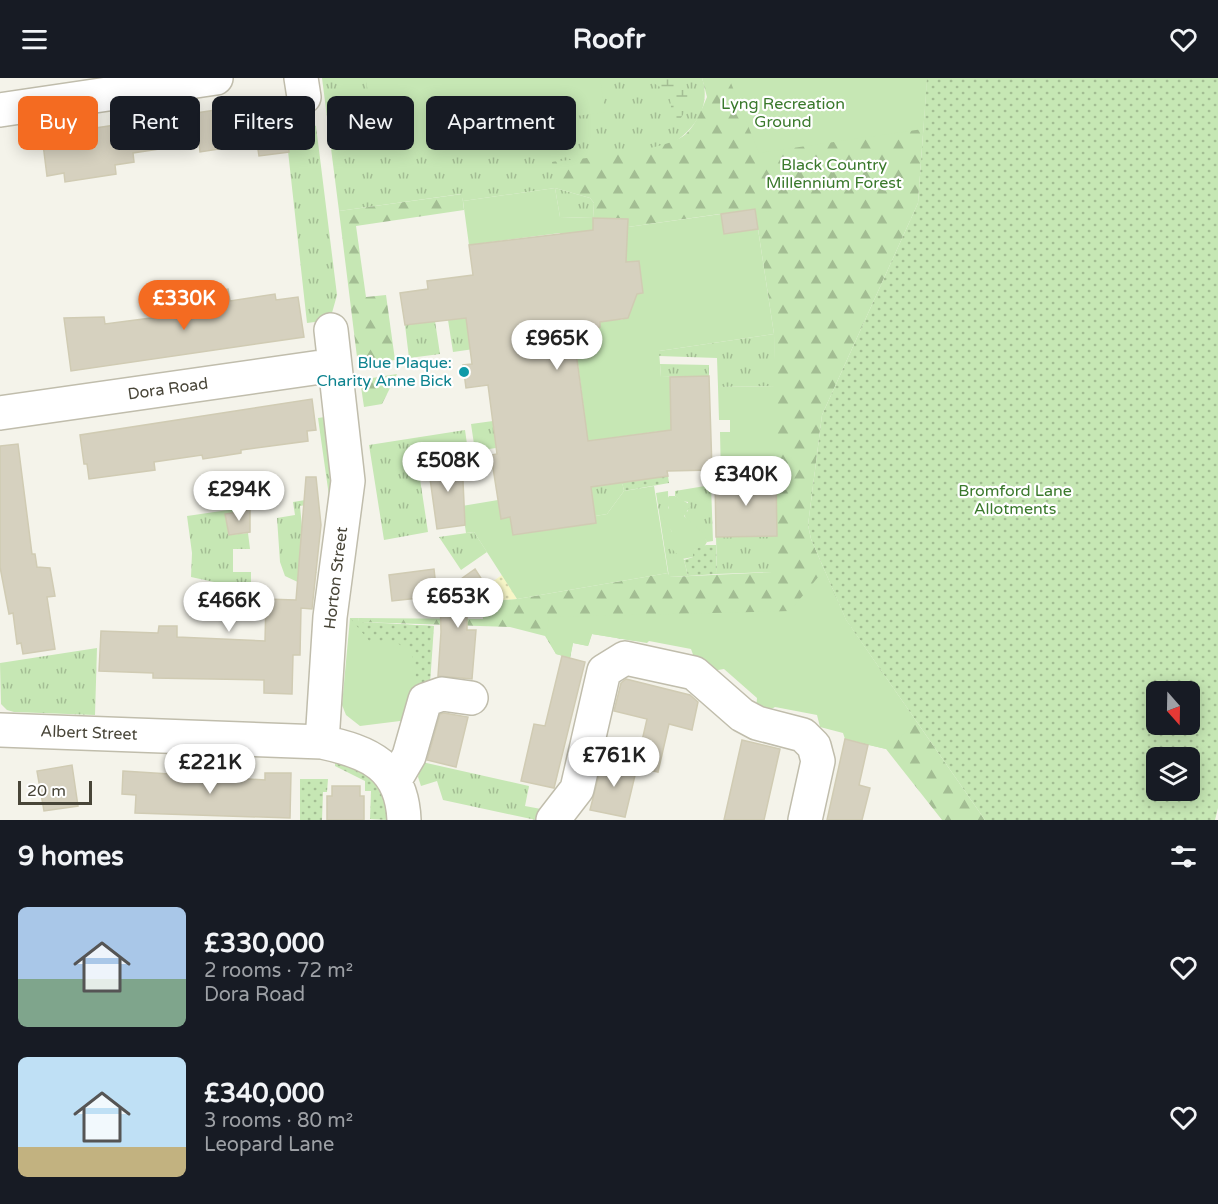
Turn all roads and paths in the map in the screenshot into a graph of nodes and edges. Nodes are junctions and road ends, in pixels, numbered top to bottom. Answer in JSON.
{"nodes":[{"id":1,"x":216,"y":78,"type":"edge"},
{"id":2,"x":0,"y":110,"type":"edge"},
{"id":3,"x":332,"y":330,"type":"dead end"},
{"id":4,"x":335,"y":365,"type":"junction"},
{"id":5,"x":0,"y":413,"type":"edge"},
{"id":6,"x":471,"y":698,"type":"dead end"},
{"id":7,"x":0,"y":730,"type":"edge"},
{"id":8,"x":322,"y":742,"type":"junction"},
{"id":9,"x":395,"y":780,"type":"junction"},
{"id":10,"x":404,"y":820,"type":"edge"},
{"id":11,"x":554,"y":820,"type":"edge"},
{"id":12,"x":805,"y":820,"type":"edge"}],
"edges":[{"from":1,"to":2,"type":"street"},
{"from":3,"to":4,"type":"street","name":"Horton Street"},
{"from":4,"to":5,"type":"street","name":"Dora Road"},
{"from":4,"to":8,"type":"street","name":"Horton Street"},
{"from":6,"to":9,"type":"street"},
{"from":7,"to":8,"type":"street","name":"Albert Street"},
{"from":8,"to":9,"type":"street"},
{"from":9,"to":10,"type":"street"},
{"from":11,"to":12,"type":"street"}]}
